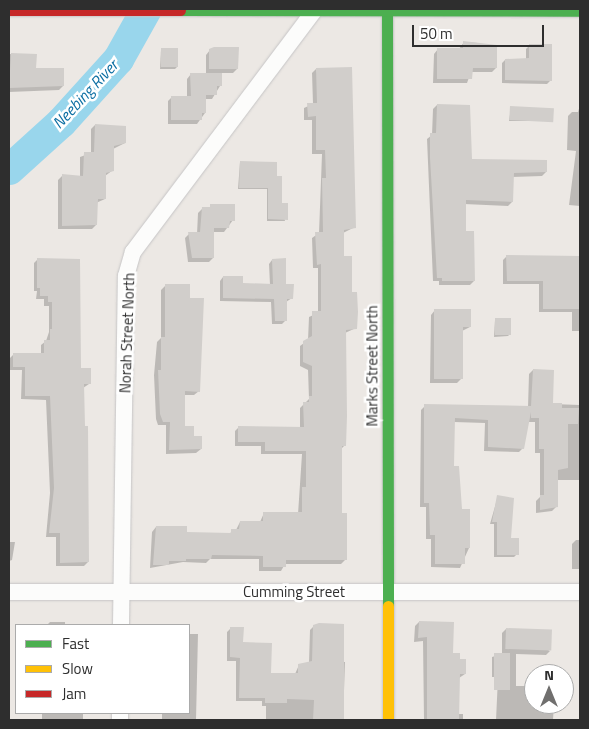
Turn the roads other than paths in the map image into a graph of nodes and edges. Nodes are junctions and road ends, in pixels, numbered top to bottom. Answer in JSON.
{"nodes":[{"id":1,"x":11,"y":9,"type":"edge"},
{"id":2,"x":387,"y":10,"type":"edge"},
{"id":3,"x":580,"y":11,"type":"edge"},
{"id":4,"x":313,"y":12,"type":"junction"},
{"id":5,"x":9,"y":592,"type":"edge"},
{"id":6,"x":121,"y":592,"type":"junction"},
{"id":7,"x":388,"y":592,"type":"junction"},
{"id":8,"x":580,"y":592,"type":"edge"},
{"id":9,"x":121,"y":624,"type":"edge"},
{"id":10,"x":388,"y":720,"type":"edge"}],
"edges":[{"from":1,"to":4,"type":"street"},
{"from":2,"to":3,"type":"street"},
{"from":2,"to":4,"type":"street"},
{"from":2,"to":7,"type":"street","name":"Marks Street North"},
{"from":4,"to":6,"type":"street","name":"Norah Street North"},
{"from":5,"to":6,"type":"street","name":"Cumming Street"},
{"from":6,"to":7,"type":"street","name":"Cumming Street"},
{"from":6,"to":9,"type":"street","name":"Norah Street North"},
{"from":7,"to":8,"type":"street","name":"Cumming Street"},
{"from":7,"to":10,"type":"street","name":"Marks Street North"}]}
